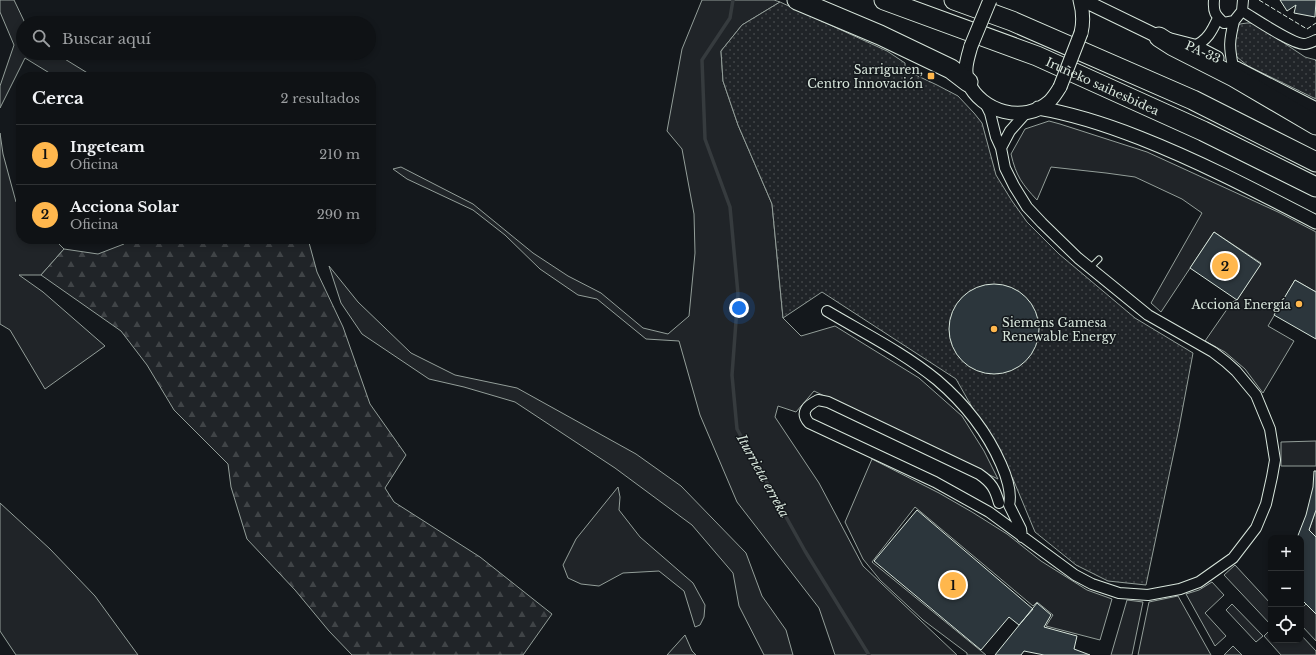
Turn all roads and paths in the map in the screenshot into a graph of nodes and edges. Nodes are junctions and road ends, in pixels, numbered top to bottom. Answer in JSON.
{"nodes":[{"id":1,"x":797,"y":0,"type":"edge"},
{"id":2,"x":884,"y":0,"type":"edge"},
{"id":3,"x":954,"y":0,"type":"edge"},
{"id":4,"x":990,"y":0,"type":"edge"},
{"id":5,"x":1080,"y":0,"type":"edge"},
{"id":6,"x":1088,"y":0,"type":"edge"},
{"id":7,"x":1214,"y":0,"type":"edge"},
{"id":8,"x":1243,"y":0,"type":"edge"},
{"id":9,"x":1242,"y":11,"type":"junction"},
{"id":10,"x":1218,"y":18,"type":"junction"},
{"id":11,"x":1234,"y":21,"type":"junction"},
{"id":12,"x":1160,"y":37,"type":"junction"},
{"id":13,"x":1316,"y":40,"type":"edge"},
{"id":14,"x":1194,"y":46,"type":"junction"},
{"id":15,"x":1233,"y":67,"type":"junction"},
{"id":16,"x":968,"y":82,"type":"junction"},
{"id":17,"x":985,"y":103,"type":"junction"},
{"id":18,"x":1038,"y":108,"type":"junction"},
{"id":19,"x":1316,"y":109,"type":"edge"},
{"id":20,"x":1026,"y":113,"type":"junction"},
{"id":21,"x":1316,"y":125,"type":"edge"},
{"id":22,"x":1203,"y":131,"type":"junction"},
{"id":23,"x":1001,"y":148,"type":"junction"},
{"id":24,"x":1316,"y":162,"type":"edge"},
{"id":25,"x":1316,"y":187,"type":"edge"},
{"id":26,"x":1316,"y":194,"type":"edge"},
{"id":27,"x":1316,"y":222,"type":"edge"},
{"id":28,"x":1099,"y":259,"type":"dead end"},
{"id":29,"x":1091,"y":267,"type":"junction"},
{"id":30,"x":827,"y":311,"type":"dead end"},
{"id":31,"x":1004,"y":504,"type":"junction"},
{"id":32,"x":989,"y":512,"type":"junction"},
{"id":33,"x":1022,"y":537,"type":"junction"}],
"edges":[{"from":1,"to":16,"type":"highway"},
{"from":2,"to":22,"type":"highway","name":"Iruñeko saihesbidea"},
{"from":3,"to":24,"type":"highway","name":"Iruñeko saihesbidea"},
{"from":4,"to":16,"type":"street","bridge":true},
{"from":5,"to":18,"type":"street","bridge":true},
{"from":6,"to":12,"type":"street","name":"PA-33"},
{"from":7,"to":10,"type":"street"},
{"from":8,"to":9,"type":"street"},
{"from":9,"to":11,"type":"street"},
{"from":9,"to":13,"type":"street"},
{"from":10,"to":11,"type":"street"},
{"from":10,"to":14,"type":"street"},
{"from":11,"to":15,"type":"street"},
{"from":12,"to":14,"type":"street","name":"PA-33"},
{"from":12,"to":21,"type":"highway"},
{"from":14,"to":15,"type":"street","name":"PA-33"},
{"from":15,"to":19,"type":"street","name":"PA-33"},
{"from":16,"to":17,"type":"street"},
{"from":17,"to":20,"type":"street"},
{"from":17,"to":23,"type":"street"},
{"from":18,"to":20,"type":"street"},
{"from":18,"to":27,"type":"street"},
{"from":20,"to":23,"type":"street"},
{"from":22,"to":25,"type":"highway","name":"Iruñeko saihesbidea"},
{"from":22,"to":26,"type":"highway"},
{"from":23,"to":29,"type":"street"},
{"from":28,"to":29,"type":"lane"},
{"from":29,"to":33,"type":"street"},
{"from":30,"to":31,"type":"street"},
{"from":31,"to":32,"type":"street"},
{"from":31,"to":32,"type":"street"},
{"from":31,"to":33,"type":"street"},
{"from":32,"to":33,"type":"street"}]}
